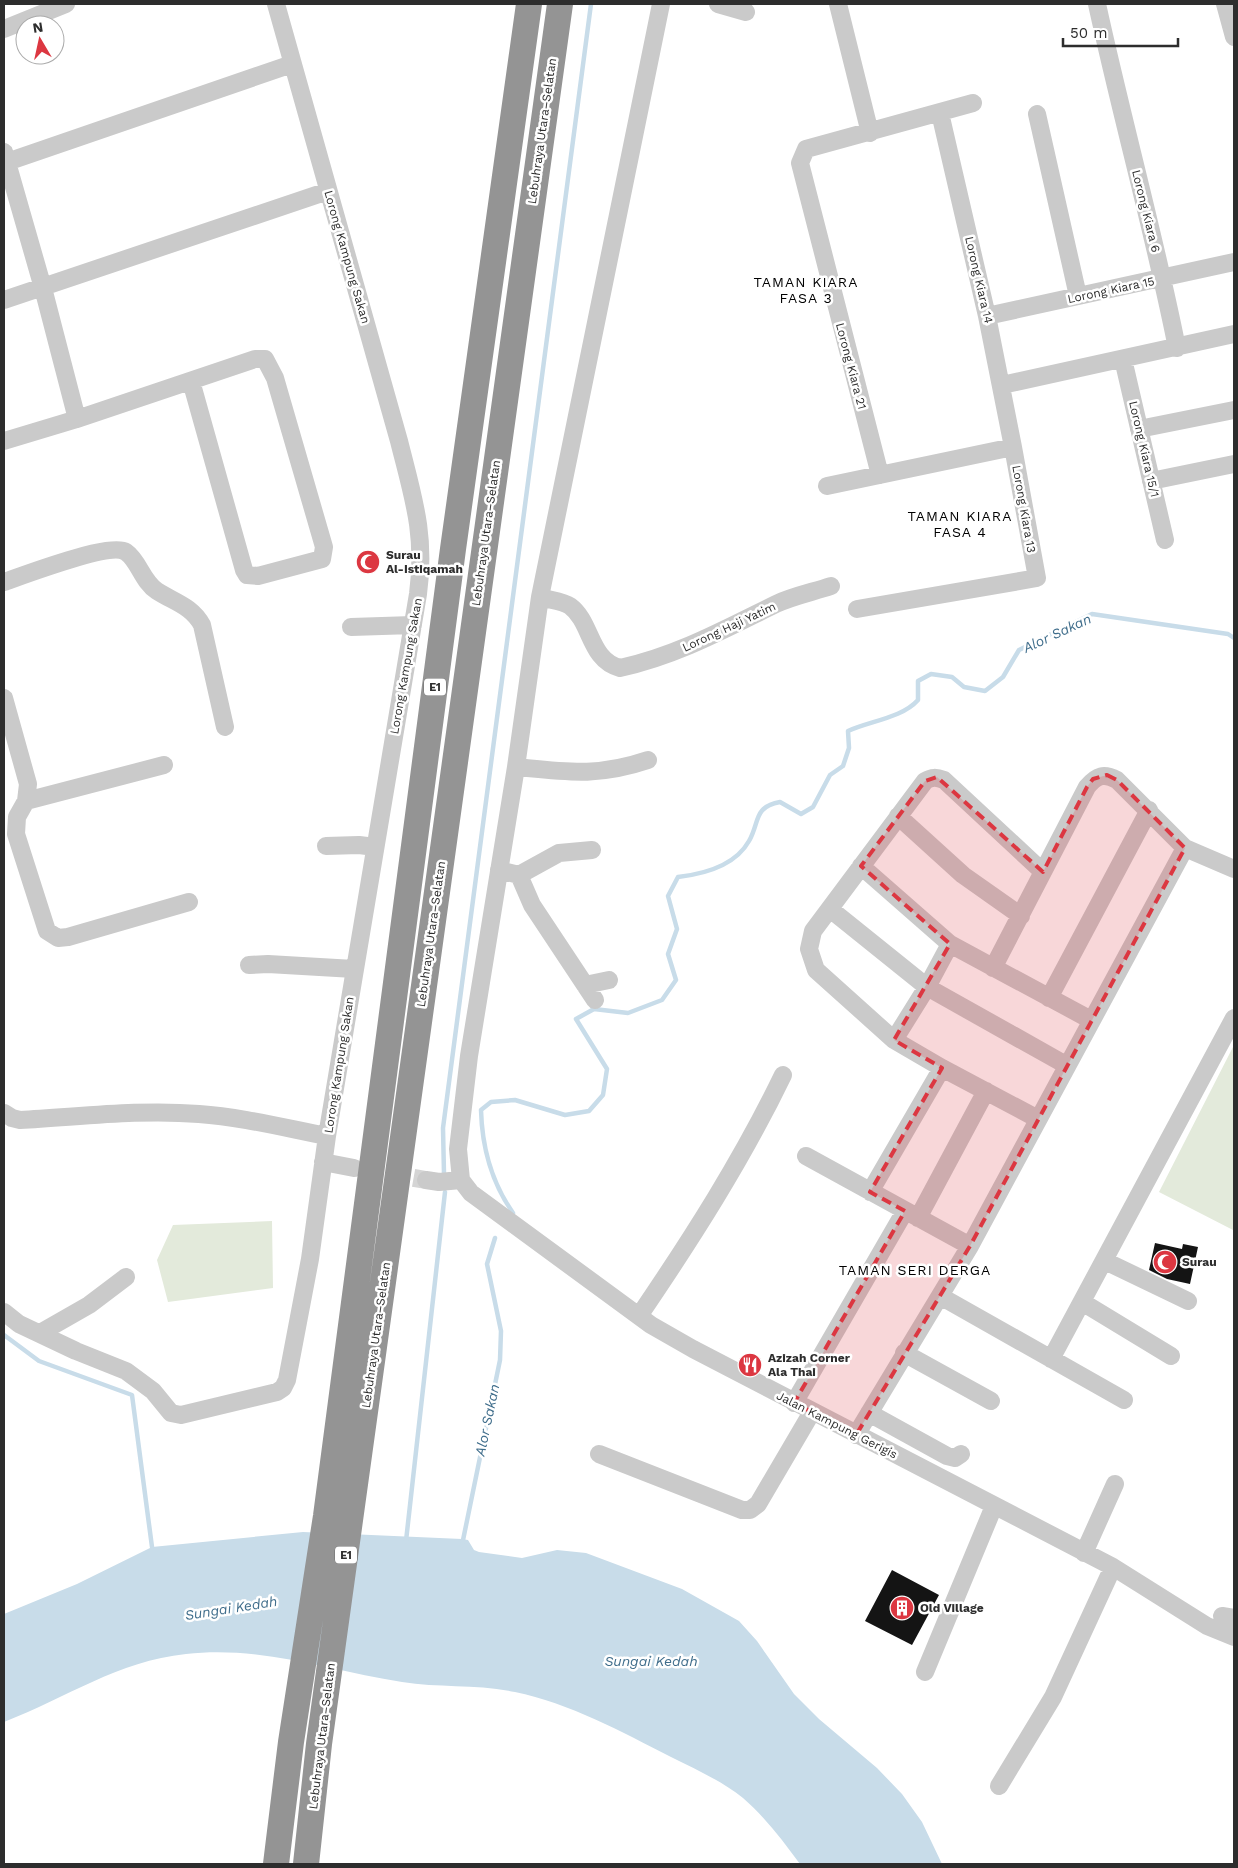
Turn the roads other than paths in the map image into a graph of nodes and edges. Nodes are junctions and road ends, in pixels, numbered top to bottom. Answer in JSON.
{"nodes":[{"id":1,"x":276,"y":4,"type":"edge"},
{"id":2,"x":529,"y":4,"type":"edge"},
{"id":3,"x":560,"y":4,"type":"edge"},
{"id":4,"x":661,"y":4,"type":"edge"},
{"id":5,"x":718,"y":4,"type":"edge"},
{"id":6,"x":839,"y":4,"type":"edge"},
{"id":7,"x":1097,"y":4,"type":"edge"},
{"id":8,"x":1225,"y":4,"type":"edge"},
{"id":9,"x":61,"y":5,"type":"edge"},
{"id":10,"x":746,"y":12,"type":"dead end"},
{"id":11,"x":4,"y":29,"type":"edge"},
{"id":12,"x":1234,"y":37,"type":"edge"},
{"id":13,"x":292,"y":64,"type":"junction"},
{"id":14,"x":973,"y":104,"type":"dead end"},
{"id":15,"x":940,"y":113,"type":"junction"},
{"id":16,"x":1037,"y":114,"type":"dead end"},
{"id":17,"x":870,"y":133,"type":"junction"},
{"id":18,"x":5,"y":159,"type":"edge"},
{"id":19,"x":328,"y":191,"type":"junction"},
{"id":20,"x":1234,"y":262,"type":"edge"},
{"id":21,"x":1163,"y":279,"type":"junction"},
{"id":22,"x":43,"y":288,"type":"junction"},
{"id":23,"x":1078,"y":296,"type":"junction"},
{"id":24,"x":4,"y":300,"type":"edge"},
{"id":25,"x":987,"y":316,"type":"junction"},
{"id":26,"x":1234,"y":334,"type":"edge"},
{"id":27,"x":1178,"y":348,"type":"junction"},
{"id":28,"x":1123,"y":359,"type":"junction"},
{"id":29,"x":192,"y":381,"type":"junction"},
{"id":30,"x":1002,"y":385,"type":"junction"},
{"id":31,"x":1234,"y":410,"type":"edge"},
{"id":32,"x":77,"y":419,"type":"junction"},
{"id":33,"x":1139,"y":429,"type":"junction"},
{"id":34,"x":4,"y":441,"type":"edge"},
{"id":35,"x":1014,"y":447,"type":"junction"},
{"id":36,"x":1234,"y":464,"type":"edge"},
{"id":37,"x":880,"y":475,"type":"junction"},
{"id":38,"x":1151,"y":481,"type":"junction"},
{"id":39,"x":827,"y":486,"type":"dead end"},
{"id":40,"x":1164,"y":540,"type":"dead end"},
{"id":41,"x":4,"y":582,"type":"edge"},
{"id":42,"x":831,"y":586,"type":"dead end"},
{"id":43,"x":540,"y":597,"type":"junction"},
{"id":44,"x":857,"y":609,"type":"dead end"},
{"id":45,"x":413,"y":625,"type":"junction"},
{"id":46,"x":351,"y":628,"type":"dead end"},
{"id":47,"x":4,"y":698,"type":"edge"},
{"id":48,"x":225,"y":727,"type":"dead end"},
{"id":49,"x":648,"y":760,"type":"dead end"},
{"id":50,"x":164,"y":765,"type":"dead end"},
{"id":51,"x":516,"y":767,"type":"junction"},
{"id":52,"x":26,"y":801,"type":"junction"},
{"id":53,"x":1149,"y":810,"type":"junction"},
{"id":54,"x":898,"y":816,"type":"junction"},
{"id":55,"x":326,"y":846,"type":"dead end"},
{"id":56,"x":375,"y":847,"type":"junction"},
{"id":57,"x":1185,"y":848,"type":"junction"},
{"id":58,"x":592,"y":850,"type":"dead end"},
{"id":59,"x":861,"y":866,"type":"junction"},
{"id":60,"x":1234,"y":869,"type":"edge"},
{"id":61,"x":499,"y":870,"type":"junction"},
{"id":62,"x":1043,"y":872,"type":"junction"},
{"id":63,"x":520,"y":875,"type":"junction"},
{"id":64,"x":189,"y":902,"type":"dead end"},
{"id":65,"x":830,"y":908,"type":"junction"},
{"id":66,"x":1021,"y":916,"type":"junction"},
{"id":67,"x":950,"y":944,"type":"junction"},
{"id":68,"x":249,"y":965,"type":"dead end"},
{"id":69,"x":993,"y":968,"type":"junction"},
{"id":70,"x":354,"y":969,"type":"junction"},
{"id":71,"x":609,"y":980,"type":"dead end"},
{"id":72,"x":585,"y":984,"type":"junction"},
{"id":73,"x":927,"y":988,"type":"junction"},
{"id":74,"x":1050,"y":998,"type":"junction"},
{"id":75,"x":595,"y":1000,"type":"dead end"},
{"id":76,"x":1234,"y":1018,"type":"edge"},
{"id":77,"x":1091,"y":1020,"type":"junction"},
{"id":78,"x":894,"y":1040,"type":"junction"},
{"id":79,"x":1066,"y":1065,"type":"junction"},
{"id":80,"x":942,"y":1068,"type":"junction"},
{"id":81,"x":783,"y":1075,"type":"dead end"},
{"id":82,"x":986,"y":1091,"type":"junction"},
{"id":83,"x":4,"y":1113,"type":"edge"},
{"id":84,"x":1038,"y":1119,"type":"junction"},
{"id":85,"x":327,"y":1136,"type":"junction"},
{"id":86,"x":806,"y":1156,"type":"dead end"},
{"id":87,"x":323,"y":1162,"type":"junction"},
{"id":88,"x":354,"y":1168,"type":"dead end"},
{"id":89,"x":426,"y":1180,"type":"tunnel mouth"},
{"id":90,"x":461,"y":1180,"type":"junction"},
{"id":91,"x":870,"y":1192,"type":"junction"},
{"id":92,"x":911,"y":1214,"type":"junction"},
{"id":93,"x":970,"y":1246,"type":"junction"},
{"id":94,"x":1105,"y":1261,"type":"junction"},
{"id":95,"x":126,"y":1277,"type":"dead end"},
{"id":96,"x":940,"y":1296,"type":"junction"},
{"id":97,"x":1188,"y":1301,"type":"dead end"},
{"id":98,"x":1082,"y":1302,"type":"junction"},
{"id":99,"x":4,"y":1312,"type":"edge"},
{"id":100,"x":639,"y":1316,"type":"junction"},
{"id":101,"x":40,"y":1333,"type":"junction"},
{"id":102,"x":904,"y":1353,"type":"junction"},
{"id":103,"x":1171,"y":1356,"type":"dead end"},
{"id":104,"x":1051,"y":1358,"type":"junction"},
{"id":105,"x":1124,"y":1400,"type":"dead end"},
{"id":106,"x":991,"y":1401,"type":"dead end"},
{"id":107,"x":794,"y":1403,"type":"junction"},
{"id":108,"x":812,"y":1412,"type":"junction"},
{"id":109,"x":870,"y":1413,"type":"junction"},
{"id":110,"x":856,"y":1435,"type":"junction"},
{"id":111,"x":599,"y":1454,"type":"dead end"},
{"id":112,"x":961,"y":1454,"type":"dead end"},
{"id":113,"x":1115,"y":1484,"type":"dead end"},
{"id":114,"x":994,"y":1506,"type":"junction"},
{"id":115,"x":1084,"y":1553,"type":"junction"},
{"id":116,"x":1113,"y":1568,"type":"junction"},
{"id":117,"x":1234,"y":1638,"type":"edge"},
{"id":118,"x":925,"y":1672,"type":"dead end"},
{"id":119,"x":999,"y":1786,"type":"dead end"},
{"id":120,"x":276,"y":1864,"type":"edge"},
{"id":121,"x":306,"y":1864,"type":"edge"}],
"edges":[{"from":1,"to":13,"type":"street","name":"Lorong Kampung Sakan"},
{"from":2,"to":120,"type":"highway","number":"E1"},
{"from":3,"to":121,"type":"highway","name":"Lebuhraya Utara–Selatan","number":"E1"},
{"from":4,"to":43,"type":"street"},
{"from":5,"to":10,"type":"street"},
{"from":6,"to":17,"type":"street"},
{"from":7,"to":21,"type":"street","name":"Lorong Kiara 6"},
{"from":8,"to":12,"type":"street"},
{"from":9,"to":11,"type":"street"},
{"from":13,"to":18,"type":"street"},
{"from":13,"to":19,"type":"street","name":"Lorong Kampung Sakan"},
{"from":14,"to":15,"type":"street"},
{"from":15,"to":17,"type":"street"},
{"from":15,"to":25,"type":"street","name":"Lorong Kiara 14"},
{"from":16,"to":23,"type":"street"},
{"from":17,"to":37,"type":"street","name":"Lorong Kiara 21"},
{"from":18,"to":22,"type":"street"},
{"from":19,"to":22,"type":"street"},
{"from":19,"to":45,"type":"street","name":"Lorong Kampung Sakan"},
{"from":20,"to":21,"type":"street","name":"Lorong Kiara 15"},
{"from":21,"to":23,"type":"street","name":"Lorong Kiara 15"},
{"from":21,"to":27,"type":"street","name":"Lorong Kiara 6"},
{"from":22,"to":24,"type":"street"},
{"from":22,"to":32,"type":"street"},
{"from":23,"to":25,"type":"street","name":"Lorong Kiara 15"},
{"from":25,"to":30,"type":"street","name":"Lorong Kiara 14"},
{"from":26,"to":27,"type":"street"},
{"from":27,"to":28,"type":"street"},
{"from":28,"to":30,"type":"street"},
{"from":28,"to":33,"type":"street","name":"Lorong Kiara 15/1"},
{"from":29,"to":29,"type":"street"},
{"from":29,"to":32,"type":"street"},
{"from":30,"to":35,"type":"street","name":"Lorong Kiara 14"},
{"from":31,"to":33,"type":"street"},
{"from":32,"to":34,"type":"street"},
{"from":33,"to":38,"type":"street","name":"Lorong Kiara 15/1"},
{"from":35,"to":37,"type":"street","name":"Lorong Kiara 13"},
{"from":35,"to":44,"type":"street","name":"Lorong Kiara 13"},
{"from":36,"to":38,"type":"street"},
{"from":37,"to":39,"type":"street","name":"Lorong Kiara 13"},
{"from":38,"to":40,"type":"street","name":"Lorong Kiara 15/1"},
{"from":41,"to":48,"type":"street"},
{"from":42,"to":43,"type":"street","name":"Lorong Haji Yatim"},
{"from":43,"to":51,"type":"street"},
{"from":45,"to":46,"type":"street"},
{"from":45,"to":56,"type":"street","name":"Lorong Kampung Sakan"},
{"from":47,"to":52,"type":"street"},
{"from":49,"to":51,"type":"street"},
{"from":50,"to":52,"type":"street"},
{"from":51,"to":61,"type":"street"},
{"from":52,"to":64,"type":"street"},
{"from":53,"to":57,"type":"street"},
{"from":53,"to":62,"type":"street"},
{"from":53,"to":74,"type":"street"},
{"from":54,"to":59,"type":"street"},
{"from":54,"to":62,"type":"street"},
{"from":54,"to":66,"type":"street"},
{"from":55,"to":56,"type":"street"},
{"from":56,"to":70,"type":"street","name":"Lorong Kampung Sakan"},
{"from":57,"to":60,"type":"street"},
{"from":57,"to":77,"type":"street"},
{"from":58,"to":63,"type":"street"},
{"from":59,"to":65,"type":"street"},
{"from":59,"to":67,"type":"street"},
{"from":61,"to":63,"type":"street"},
{"from":61,"to":90,"type":"street"},
{"from":62,"to":66,"type":"street"},
{"from":63,"to":72,"type":"street"},
{"from":65,"to":73,"type":"street"},
{"from":65,"to":78,"type":"street"},
{"from":66,"to":69,"type":"street"},
{"from":67,"to":69,"type":"street"},
{"from":67,"to":73,"type":"street"},
{"from":68,"to":70,"type":"street"},
{"from":69,"to":74,"type":"street"},
{"from":70,"to":85,"type":"street","name":"Lorong Kampung Sakan"},
{"from":71,"to":72,"type":"street"},
{"from":72,"to":75,"type":"street"},
{"from":73,"to":78,"type":"street"},
{"from":73,"to":79,"type":"street"},
{"from":74,"to":77,"type":"street"},
{"from":76,"to":94,"type":"street"},
{"from":77,"to":79,"type":"street"},
{"from":78,"to":80,"type":"street"},
{"from":79,"to":84,"type":"street"},
{"from":80,"to":82,"type":"street"},
{"from":80,"to":91,"type":"street"},
{"from":81,"to":100,"type":"street"},
{"from":82,"to":84,"type":"street"},
{"from":82,"to":92,"type":"street"},
{"from":83,"to":85,"type":"street"},
{"from":84,"to":93,"type":"street"},
{"from":85,"to":87,"type":"street","name":"Lorong Kampung Sakan"},
{"from":86,"to":91,"type":"street"},
{"from":87,"to":88,"type":"street"},
{"from":87,"to":101,"type":"street","name":"Lorong Kampung Sakan"},
{"from":89,"to":90,"type":"street"},
{"from":90,"to":100,"type":"street","name":"Jalan Kampung Gerigis"},
{"from":91,"to":92,"type":"street"},
{"from":92,"to":93,"type":"street"},
{"from":92,"to":107,"type":"street"},
{"from":93,"to":96,"type":"street"},
{"from":94,"to":97,"type":"street"},
{"from":94,"to":98,"type":"street"},
{"from":95,"to":101,"type":"street"},
{"from":96,"to":102,"type":"street"},
{"from":96,"to":104,"type":"street"},
{"from":98,"to":103,"type":"street"},
{"from":98,"to":104,"type":"street"},
{"from":99,"to":101,"type":"street"},
{"from":100,"to":107,"type":"street","name":"Jalan Kampung Gerigis"},
{"from":102,"to":106,"type":"street"},
{"from":102,"to":109,"type":"street"},
{"from":104,"to":105,"type":"street"},
{"from":107,"to":108,"type":"street","name":"Jalan Kampung Gerigis"},
{"from":108,"to":110,"type":"street","name":"Jalan Kampung Gerigis"},
{"from":108,"to":111,"type":"street"},
{"from":109,"to":110,"type":"street"},
{"from":109,"to":112,"type":"street"},
{"from":110,"to":114,"type":"street","name":"Jalan Kampung Gerigis"},
{"from":113,"to":115,"type":"street"},
{"from":114,"to":115,"type":"street","name":"Jalan Kampung Gerigis"},
{"from":114,"to":118,"type":"street"},
{"from":115,"to":116,"type":"street","name":"Jalan Kampung Gerigis"},
{"from":116,"to":117,"type":"street","name":"Jalan Kampung Gerigis"},
{"from":116,"to":119,"type":"street"}]}
